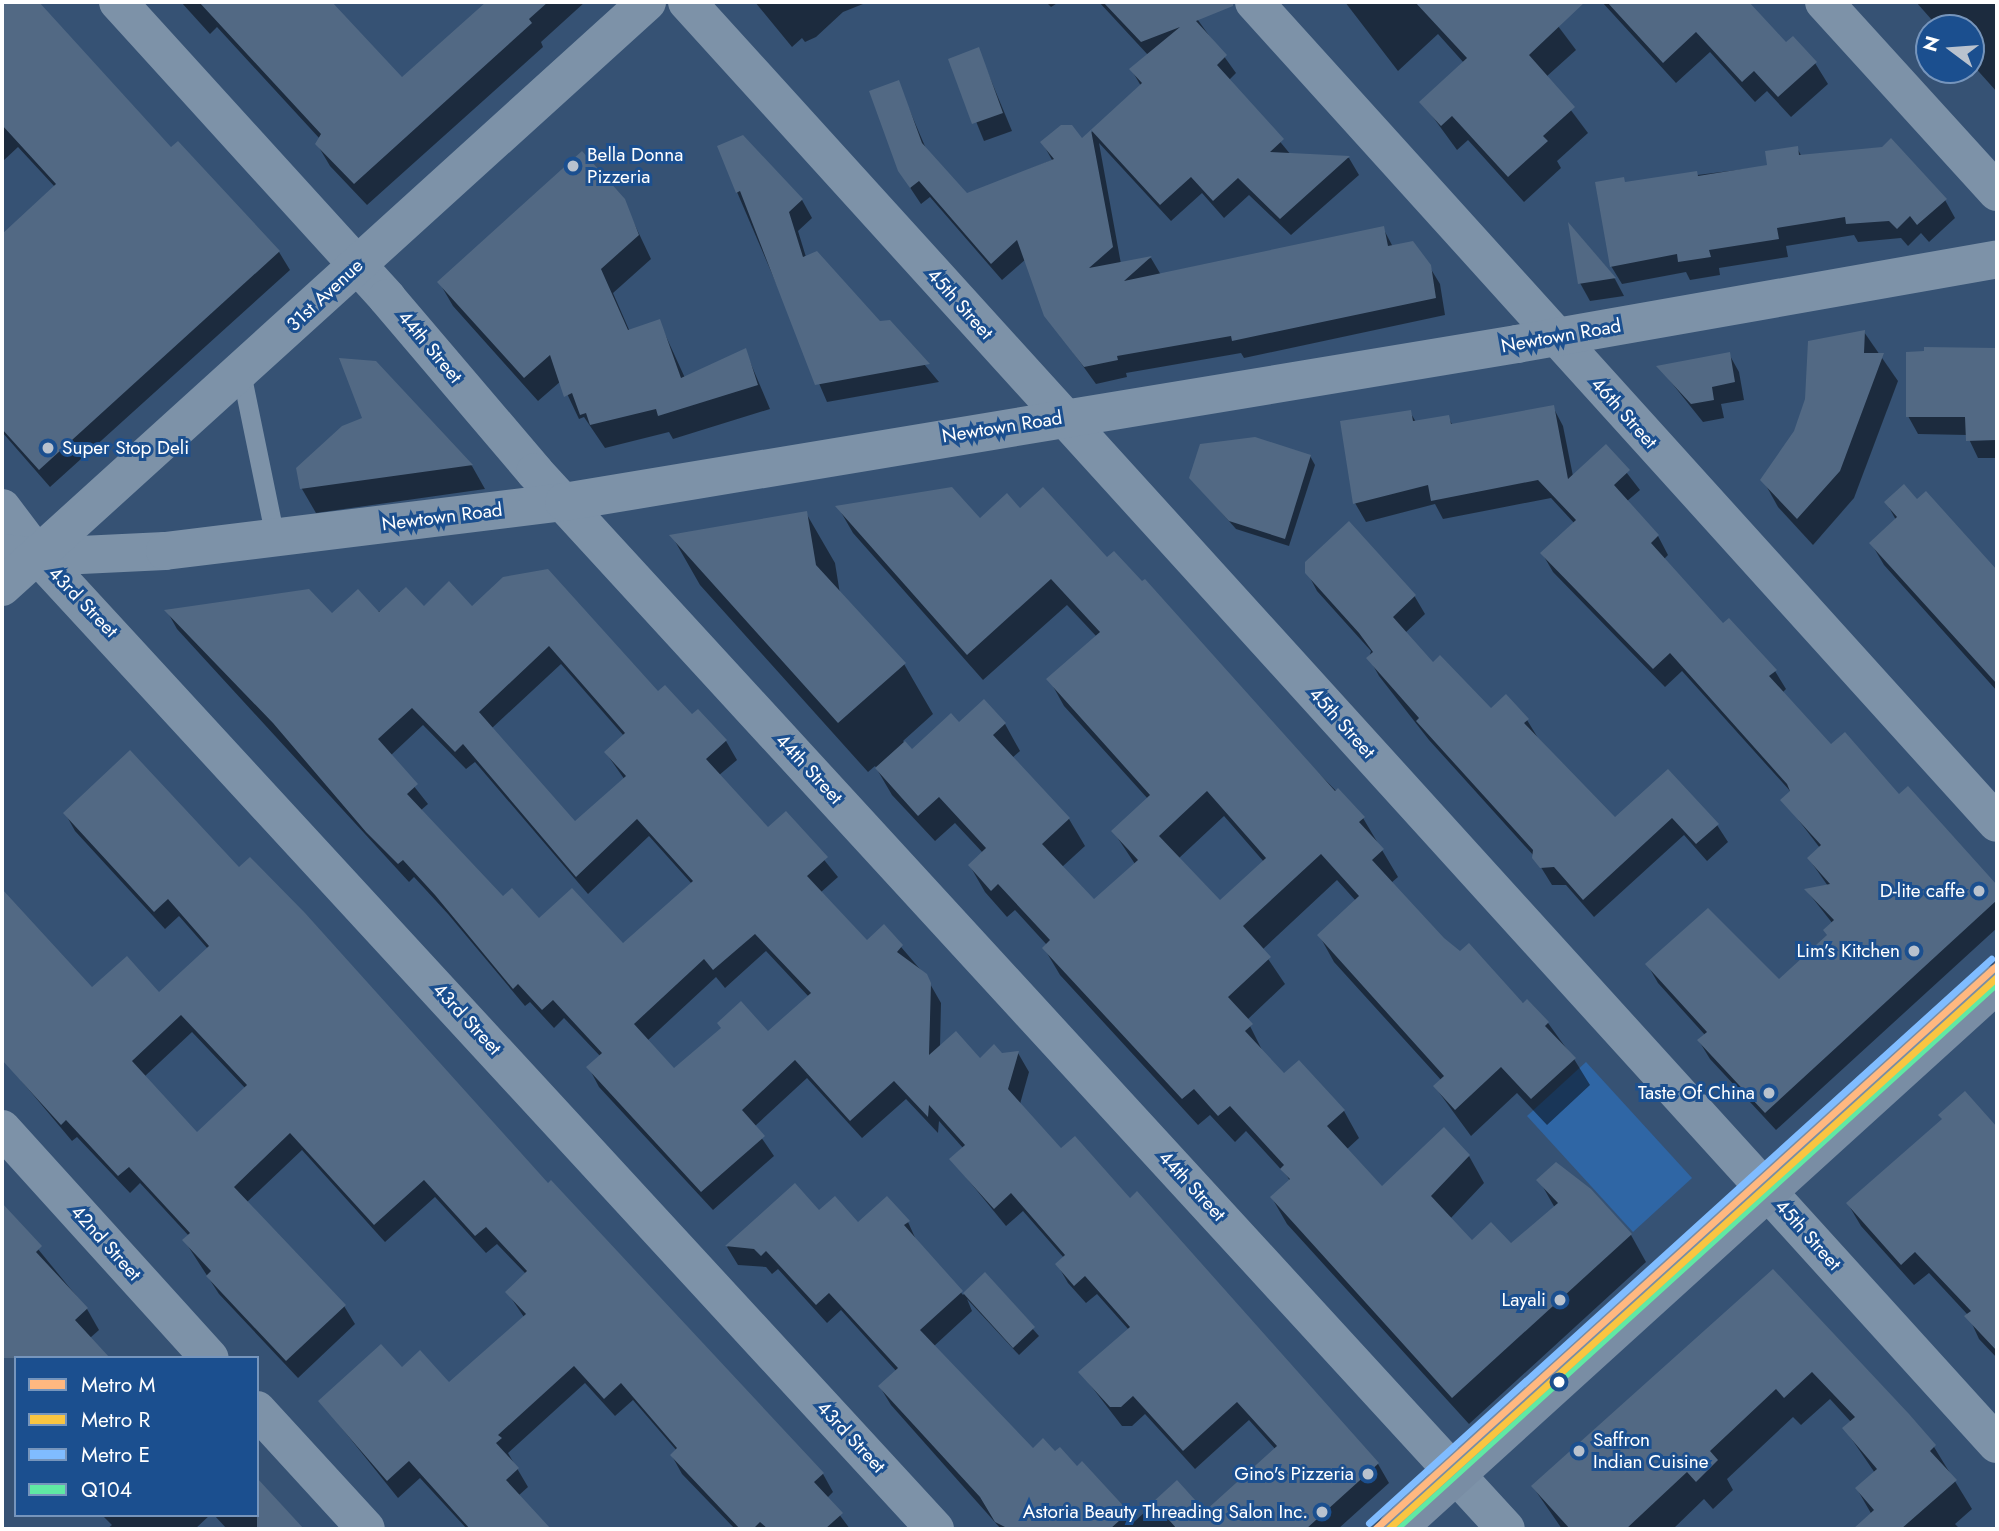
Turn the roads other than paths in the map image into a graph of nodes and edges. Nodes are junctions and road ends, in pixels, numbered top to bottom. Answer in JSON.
{"nodes":[{"id":1,"x":118,"y":2,"type":"edge"},
{"id":2,"x":647,"y":2,"type":"edge"},
{"id":3,"x":687,"y":2,"type":"edge"},
{"id":4,"x":1254,"y":2,"type":"edge"},
{"id":5,"x":1824,"y":2,"type":"edge"},
{"id":6,"x":1997,"y":192,"type":"edge"},
{"id":7,"x":1997,"y":259,"type":"edge"},
{"id":8,"x":357,"y":265,"type":"junction"},
{"id":9,"x":1556,"y":338,"type":"junction"},
{"id":10,"x":241,"y":372,"type":"junction"},
{"id":11,"x":1062,"y":418,"type":"junction"},
{"id":12,"x":564,"y":502,"type":"junction"},
{"id":13,"x":2,"y":508,"type":"edge"},
{"id":14,"x":275,"y":538,"type":"junction"},
{"id":15,"x":2,"y":553,"type":"edge"},
{"id":16,"x":39,"y":557,"type":"junction"},
{"id":17,"x":2,"y":587,"type":"edge"},
{"id":18,"x":1997,"y":823,"type":"edge"},
{"id":19,"x":1997,"y":984,"type":"edge"},
{"id":20,"x":2,"y":1129,"type":"edge"},
{"id":21,"x":1767,"y":1190,"type":"junction"},
{"id":22,"x":208,"y":1356,"type":"edge"},
{"id":23,"x":259,"y":1412,"type":"edge"},
{"id":24,"x":1997,"y":1444,"type":"edge"},
{"id":25,"x":1457,"y":1475,"type":"junction"},
{"id":26,"x":366,"y":1529,"type":"edge"},
{"id":27,"x":935,"y":1529,"type":"edge"},
{"id":28,"x":1397,"y":1529,"type":"edge"},
{"id":29,"x":1506,"y":1529,"type":"edge"}],
"edges":[{"from":1,"to":8,"type":"street","name":"44th Street"},
{"from":2,"to":8,"type":"street","name":"31st Avenue"},
{"from":3,"to":11,"type":"street","name":"45th Street"},
{"from":4,"to":9,"type":"street","name":"46th Street"},
{"from":5,"to":6,"type":"street"},
{"from":7,"to":9,"type":"street","name":"Newtown Road"},
{"from":8,"to":10,"type":"street","name":"31st Avenue"},
{"from":8,"to":12,"type":"street","name":"44th Street"},
{"from":9,"to":11,"type":"street","name":"Newtown Road"},
{"from":9,"to":18,"type":"street","name":"46th Street"},
{"from":10,"to":14,"type":"lane"},
{"from":10,"to":16,"type":"street","name":"31st Avenue"},
{"from":11,"to":12,"type":"street","name":"Newtown Road"},
{"from":11,"to":21,"type":"street","name":"45th Street"},
{"from":12,"to":14,"type":"street","name":"Newtown Road"},
{"from":12,"to":25,"type":"street","name":"44th Street"},
{"from":13,"to":16,"type":"street","name":"43rd Street"},
{"from":14,"to":16,"type":"street","name":"Newtown Road"},
{"from":15,"to":16,"type":"street","name":"Newtown Road"},
{"from":16,"to":17,"type":"street","name":"31st Avenue"},
{"from":16,"to":27,"type":"street","name":"43rd Street"},
{"from":19,"to":21,"type":"main road"},
{"from":20,"to":22,"type":"street","name":"42nd Street"},
{"from":21,"to":24,"type":"street","name":"45th Street"},
{"from":21,"to":25,"type":"main road"},
{"from":23,"to":26,"type":"street"},
{"from":25,"to":28,"type":"main road"},
{"from":25,"to":29,"type":"street","name":"44th Street"}]}
